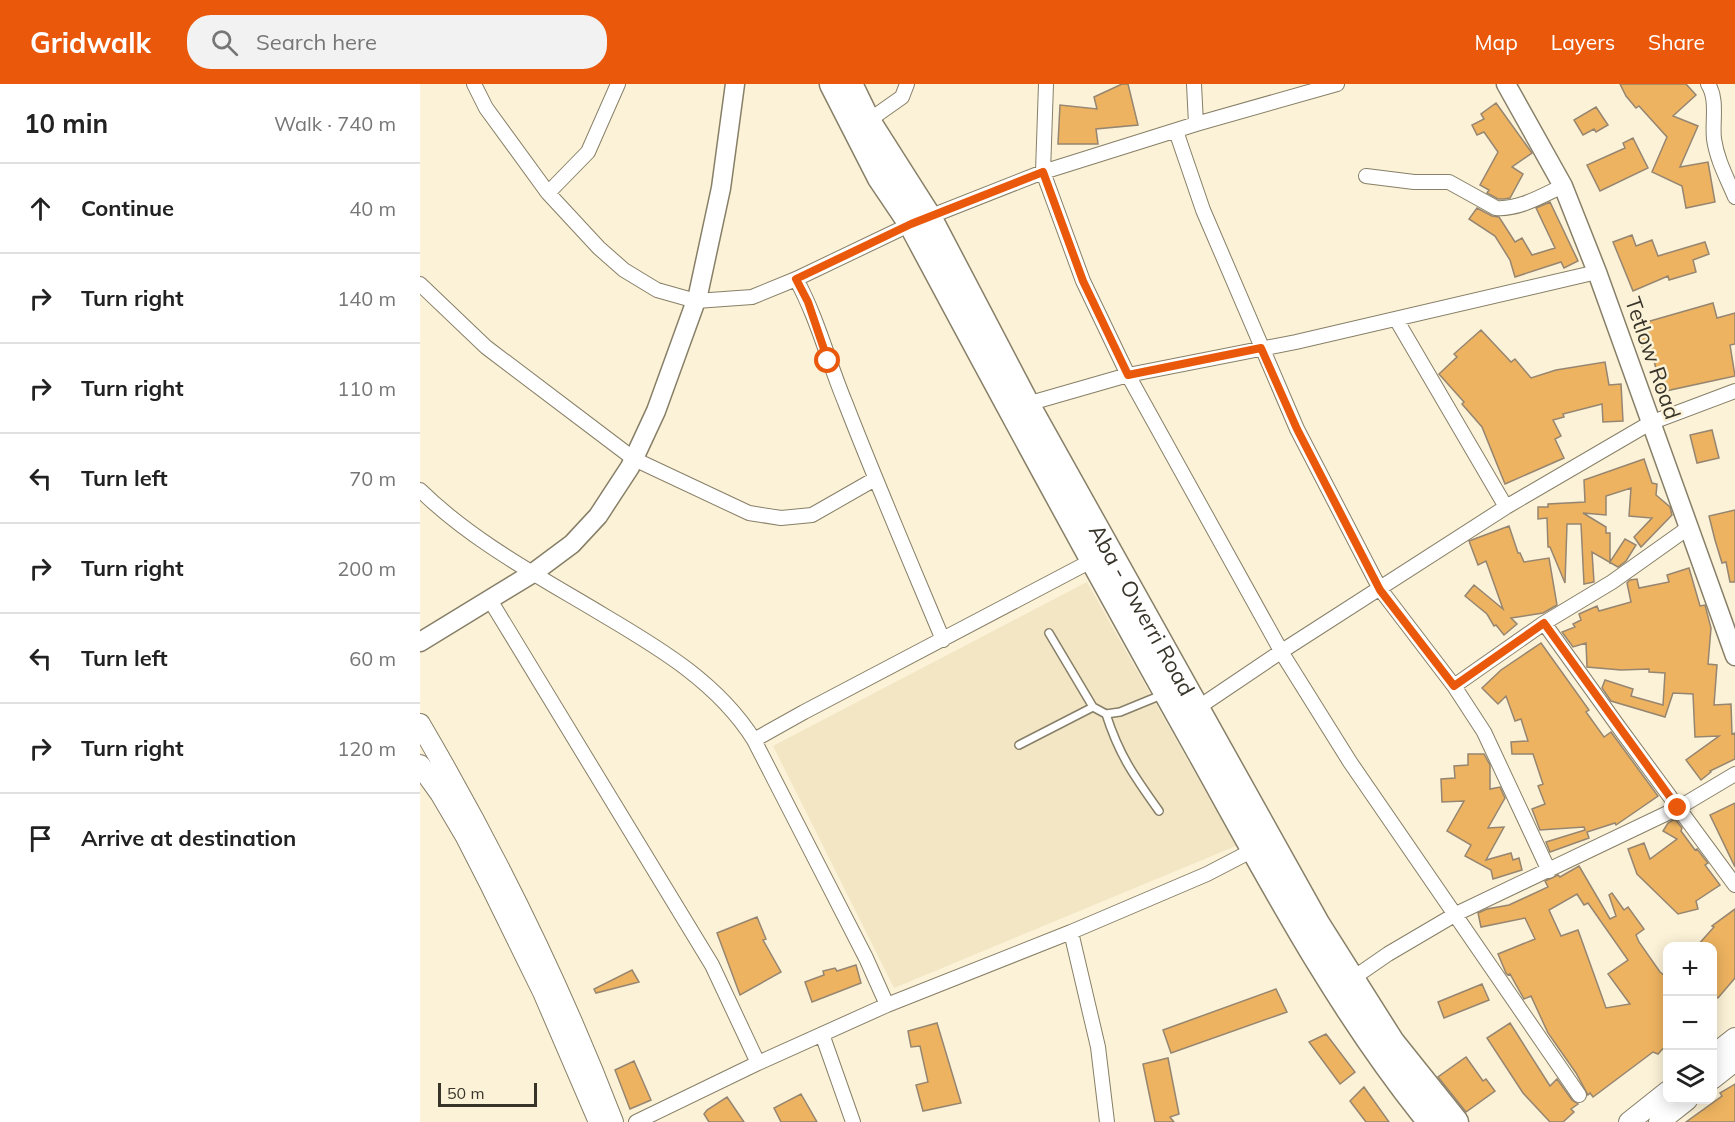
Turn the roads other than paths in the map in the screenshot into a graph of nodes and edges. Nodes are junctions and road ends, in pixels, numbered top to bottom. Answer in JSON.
{"nodes":[{"id":1,"x":474,"y":84,"type":"edge"},
{"id":2,"x":618,"y":84,"type":"edge"},
{"id":3,"x":735,"y":84,"type":"edge"},
{"id":4,"x":832,"y":84,"type":"edge"},
{"id":5,"x":850,"y":84,"type":"edge"},
{"id":6,"x":907,"y":84,"type":"edge"},
{"id":7,"x":1046,"y":84,"type":"edge"},
{"id":8,"x":1194,"y":84,"type":"edge"},
{"id":9,"x":1337,"y":84,"type":"edge"},
{"id":10,"x":1506,"y":84,"type":"edge"},
{"id":11,"x":1708,"y":84,"type":"edge"},
{"id":12,"x":868,"y":122,"type":"junction"},
{"id":13,"x":1196,"y":124,"type":"junction"},
{"id":14,"x":1176,"y":131,"type":"junction"},
{"id":15,"x":1043,"y":172,"type":"junction"},
{"id":16,"x":1365,"y":176,"type":"dead end"},
{"id":17,"x":1563,"y":186,"type":"junction"},
{"id":18,"x":548,"y":194,"type":"junction"},
{"id":19,"x":1735,"y":197,"type":"edge"},
{"id":20,"x":920,"y":220,"type":"junction"},
{"id":21,"x":1597,"y":272,"type":"junction"},
{"id":22,"x":796,"y":279,"type":"junction"},
{"id":23,"x":420,"y":284,"type":"edge"},
{"id":24,"x":696,"y":301,"type":"junction"},
{"id":25,"x":1396,"y":319,"type":"junction"},
{"id":26,"x":1261,"y":348,"type":"junction"},
{"id":27,"x":1128,"y":375,"type":"junction"},
{"id":28,"x":1735,"y":391,"type":"edge"},
{"id":29,"x":1027,"y":404,"type":"junction"},
{"id":30,"x":1650,"y":423,"type":"junction"},
{"id":31,"x":634,"y":459,"type":"junction"},
{"id":32,"x":875,"y":479,"type":"junction"},
{"id":33,"x":420,"y":490,"type":"edge"},
{"id":34,"x":1506,"y":507,"type":"junction"},
{"id":35,"x":1688,"y":528,"type":"junction"},
{"id":36,"x":1092,"y":560,"type":"junction"},
{"id":37,"x":533,"y":573,"type":"junction"},
{"id":38,"x":1380,"y":590,"type":"junction"},
{"id":39,"x":489,"y":600,"type":"junction"},
{"id":40,"x":1544,"y":623,"type":"junction"},
{"id":41,"x":1049,"y":633,"type":"dead end"},
{"id":42,"x":943,"y":640,"type":"junction"},
{"id":43,"x":420,"y":642,"type":"edge"},
{"id":44,"x":1282,"y":651,"type":"junction"},
{"id":45,"x":1735,"y":656,"type":"edge"},
{"id":46,"x":1454,"y":686,"type":"junction"},
{"id":47,"x":1166,"y":693,"type":"junction"},
{"id":48,"x":1093,"y":707,"type":"junction"},
{"id":49,"x":1106,"y":714,"type":"junction"},
{"id":50,"x":1188,"y":714,"type":"junction"},
{"id":51,"x":420,"y":724,"type":"edge"},
{"id":52,"x":754,"y":741,"type":"junction"},
{"id":53,"x":1019,"y":745,"type":"dead end"},
{"id":54,"x":420,"y":765,"type":"edge"},
{"id":55,"x":1735,"y":774,"type":"edge"},
{"id":56,"x":1678,"y":808,"type":"junction"},
{"id":57,"x":1159,"y":811,"type":"dead end"},
{"id":58,"x":1263,"y":846,"type":"junction"},
{"id":59,"x":1549,"y":871,"type":"junction"},
{"id":60,"x":1735,"y":885,"type":"edge"},
{"id":61,"x":1456,"y":914,"type":"junction"},
{"id":62,"x":1071,"y":932,"type":"junction"},
{"id":63,"x":1344,"y":984,"type":"junction"},
{"id":64,"x":887,"y":1005,"type":"junction"},
{"id":65,"x":822,"y":1034,"type":"junction"},
{"id":66,"x":1735,"y":1038,"type":"edge"},
{"id":67,"x":1717,"y":1053,"type":"edge"},
{"id":68,"x":1735,"y":1061,"type":"edge"},
{"id":69,"x":758,"y":1063,"type":"junction"},
{"id":70,"x":1717,"y":1076,"type":"edge"},
{"id":71,"x":1579,"y":1095,"type":"dead end"},
{"id":72,"x":1663,"y":1095,"type":"edge"},
{"id":73,"x":1682,"y":1104,"type":"edge"},
{"id":74,"x":598,"y":1122,"type":"edge"},
{"id":75,"x":613,"y":1122,"type":"edge"},
{"id":76,"x":636,"y":1122,"type":"edge"},
{"id":77,"x":853,"y":1122,"type":"edge"},
{"id":78,"x":1107,"y":1122,"type":"edge"},
{"id":79,"x":1430,"y":1122,"type":"edge"},
{"id":80,"x":1456,"y":1122,"type":"edge"},
{"id":81,"x":1629,"y":1122,"type":"edge"},
{"id":82,"x":1659,"y":1122,"type":"edge"}],
"edges":[{"from":1,"to":18,"type":"street"},
{"from":2,"to":18,"type":"street"},
{"from":3,"to":24,"type":"street"},
{"from":4,"to":20,"type":"highway","name":"Aba - Owerri Road"},
{"from":5,"to":12,"type":"highway","name":"Aba - Owerri Road"},
{"from":6,"to":12,"type":"street"},
{"from":7,"to":15,"type":"street"},
{"from":8,"to":13,"type":"street"},
{"from":9,"to":13,"type":"street"},
{"from":10,"to":17,"type":"street","name":"Tetlow Road"},
{"from":11,"to":19,"type":"street"},
{"from":12,"to":20,"type":"highway","name":"Aba - Owerri Road"},
{"from":13,"to":14,"type":"street"},
{"from":14,"to":15,"type":"street"},
{"from":14,"to":26,"type":"street"},
{"from":15,"to":20,"type":"street"},
{"from":15,"to":27,"type":"street"},
{"from":16,"to":17,"type":"street"},
{"from":17,"to":21,"type":"street","name":"Tetlow Road"},
{"from":18,"to":24,"type":"street"},
{"from":20,"to":22,"type":"street"},
{"from":20,"to":29,"type":"highway","name":"Aba - Owerri Road"},
{"from":20,"to":36,"type":"highway","name":"Aba - Owerri Road"},
{"from":21,"to":25,"type":"street"},
{"from":21,"to":30,"type":"street","name":"Tetlow Road"},
{"from":22,"to":24,"type":"street"},
{"from":22,"to":32,"type":"street"},
{"from":23,"to":31,"type":"street"},
{"from":24,"to":31,"type":"street"},
{"from":25,"to":26,"type":"street"},
{"from":25,"to":34,"type":"street"},
{"from":26,"to":27,"type":"street"},
{"from":26,"to":38,"type":"street"},
{"from":27,"to":29,"type":"street"},
{"from":27,"to":44,"type":"street"},
{"from":28,"to":30,"type":"street"},
{"from":29,"to":50,"type":"highway","name":"Aba - Owerri Road"},
{"from":30,"to":34,"type":"street"},
{"from":30,"to":35,"type":"street","name":"Tetlow Road"},
{"from":31,"to":32,"type":"street"},
{"from":31,"to":37,"type":"street"},
{"from":32,"to":42,"type":"street"},
{"from":33,"to":37,"type":"street"},
{"from":34,"to":38,"type":"street"},
{"from":35,"to":40,"type":"street"},
{"from":35,"to":45,"type":"street","name":"Tetlow Road"},
{"from":36,"to":42,"type":"street"},
{"from":36,"to":47,"type":"highway","name":"Aba - Owerri Road"},
{"from":37,"to":39,"type":"street"},
{"from":37,"to":52,"type":"street"},
{"from":38,"to":44,"type":"street"},
{"from":38,"to":46,"type":"street"},
{"from":39,"to":43,"type":"street"},
{"from":39,"to":69,"type":"street"},
{"from":40,"to":46,"type":"street"},
{"from":40,"to":56,"type":"street"},
{"from":41,"to":48,"type":"lane"},
{"from":42,"to":52,"type":"street"},
{"from":44,"to":50,"type":"street"},
{"from":44,"to":61,"type":"street"},
{"from":46,"to":59,"type":"street"},
{"from":47,"to":49,"type":"lane"},
{"from":47,"to":50,"type":"highway","name":"Aba - Owerri Road"},
{"from":48,"to":49,"type":"lane"},
{"from":48,"to":53,"type":"lane"},
{"from":49,"to":57,"type":"lane"},
{"from":50,"to":58,"type":"highway","name":"Aba - Owerri Road"},
{"from":51,"to":75,"type":"main road"},
{"from":52,"to":64,"type":"street"},
{"from":54,"to":74,"type":"main road"},
{"from":55,"to":56,"type":"street"},
{"from":56,"to":59,"type":"street"},
{"from":56,"to":60,"type":"street"},
{"from":58,"to":62,"type":"street"},
{"from":58,"to":63,"type":"highway","name":"Aba - Owerri Road"},
{"from":59,"to":61,"type":"street"},
{"from":61,"to":63,"type":"street"},
{"from":61,"to":71,"type":"street"},
{"from":62,"to":64,"type":"street"},
{"from":62,"to":78,"type":"street"},
{"from":63,"to":79,"type":"highway","name":"Aba - Owerri Road"},
{"from":63,"to":80,"type":"highway","name":"Aba - Owerri Road"},
{"from":64,"to":65,"type":"street"},
{"from":65,"to":69,"type":"street"},
{"from":65,"to":77,"type":"street"},
{"from":66,"to":67,"type":"main road"},
{"from":68,"to":70,"type":"main road"},
{"from":69,"to":76,"type":"street"},
{"from":72,"to":81,"type":"main road"},
{"from":73,"to":82,"type":"main road"}]}
